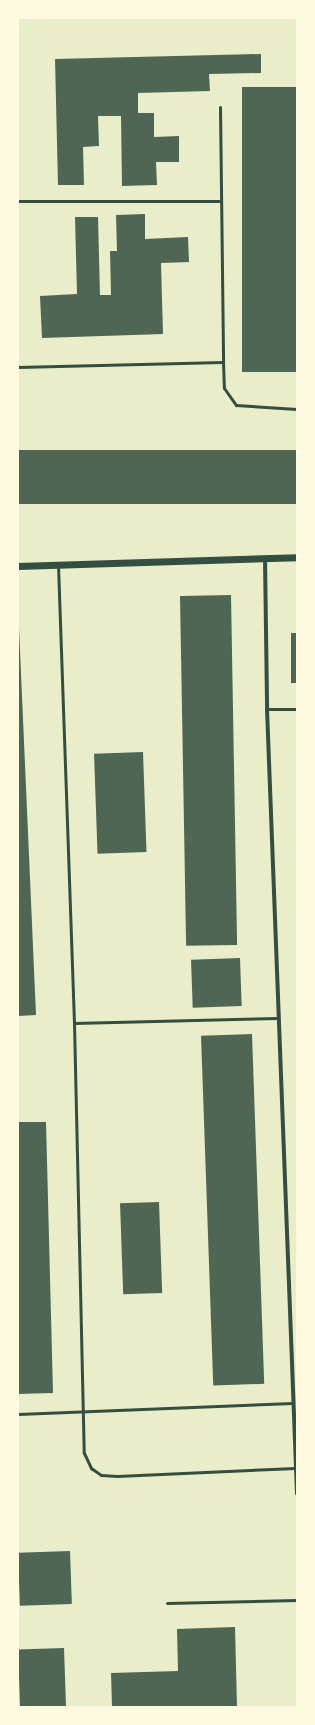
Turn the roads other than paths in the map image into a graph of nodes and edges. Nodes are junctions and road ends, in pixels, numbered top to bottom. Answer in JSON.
{"nodes":[{"id":1,"x":220,"y":107,"type":"dead end"},
{"id":2,"x":220,"y":201,"type":"junction"},
{"id":3,"x":18,"y":202,"type":"edge"},
{"id":4,"x":223,"y":362,"type":"junction"},
{"id":5,"x":18,"y":367,"type":"edge"},
{"id":6,"x":297,"y":409,"type":"edge"},
{"id":7,"x":297,"y":557,"type":"edge"},
{"id":8,"x":265,"y":558,"type":"junction"},
{"id":9,"x":58,"y":565,"type":"junction"},
{"id":10,"x":18,"y":566,"type":"edge"},
{"id":11,"x":267,"y":709,"type":"junction"},
{"id":12,"x":297,"y":709,"type":"edge"},
{"id":13,"x":278,"y":1018,"type":"junction"},
{"id":14,"x":74,"y":1023,"type":"junction"},
{"id":15,"x":292,"y":1402,"type":"junction"},
{"id":16,"x":84,"y":1410,"type":"junction"},
{"id":17,"x":18,"y":1414,"type":"edge"},
{"id":18,"x":296,"y":1468,"type":"edge"},
{"id":19,"x":297,"y":1493,"type":"edge"},
{"id":20,"x":297,"y":1600,"type":"edge"},
{"id":21,"x":167,"y":1603,"type":"dead end"}],
"edges":[{"from":1,"to":2,"type":"lane"},
{"from":2,"to":3,"type":"lane"},
{"from":2,"to":4,"type":"lane"},
{"from":4,"to":5,"type":"lane"},
{"from":4,"to":6,"type":"lane"},
{"from":7,"to":8,"type":"street"},
{"from":8,"to":9,"type":"street"},
{"from":8,"to":11,"type":"street"},
{"from":9,"to":10,"type":"street"},
{"from":9,"to":14,"type":"lane"},
{"from":11,"to":12,"type":"lane"},
{"from":11,"to":13,"type":"street"},
{"from":13,"to":14,"type":"lane"},
{"from":13,"to":15,"type":"street"},
{"from":14,"to":16,"type":"lane"},
{"from":15,"to":16,"type":"lane"},
{"from":15,"to":18,"type":"street"},
{"from":16,"to":17,"type":"lane"},
{"from":16,"to":18,"type":"lane"},
{"from":18,"to":19,"type":"street"},
{"from":20,"to":21,"type":"lane"}]}
